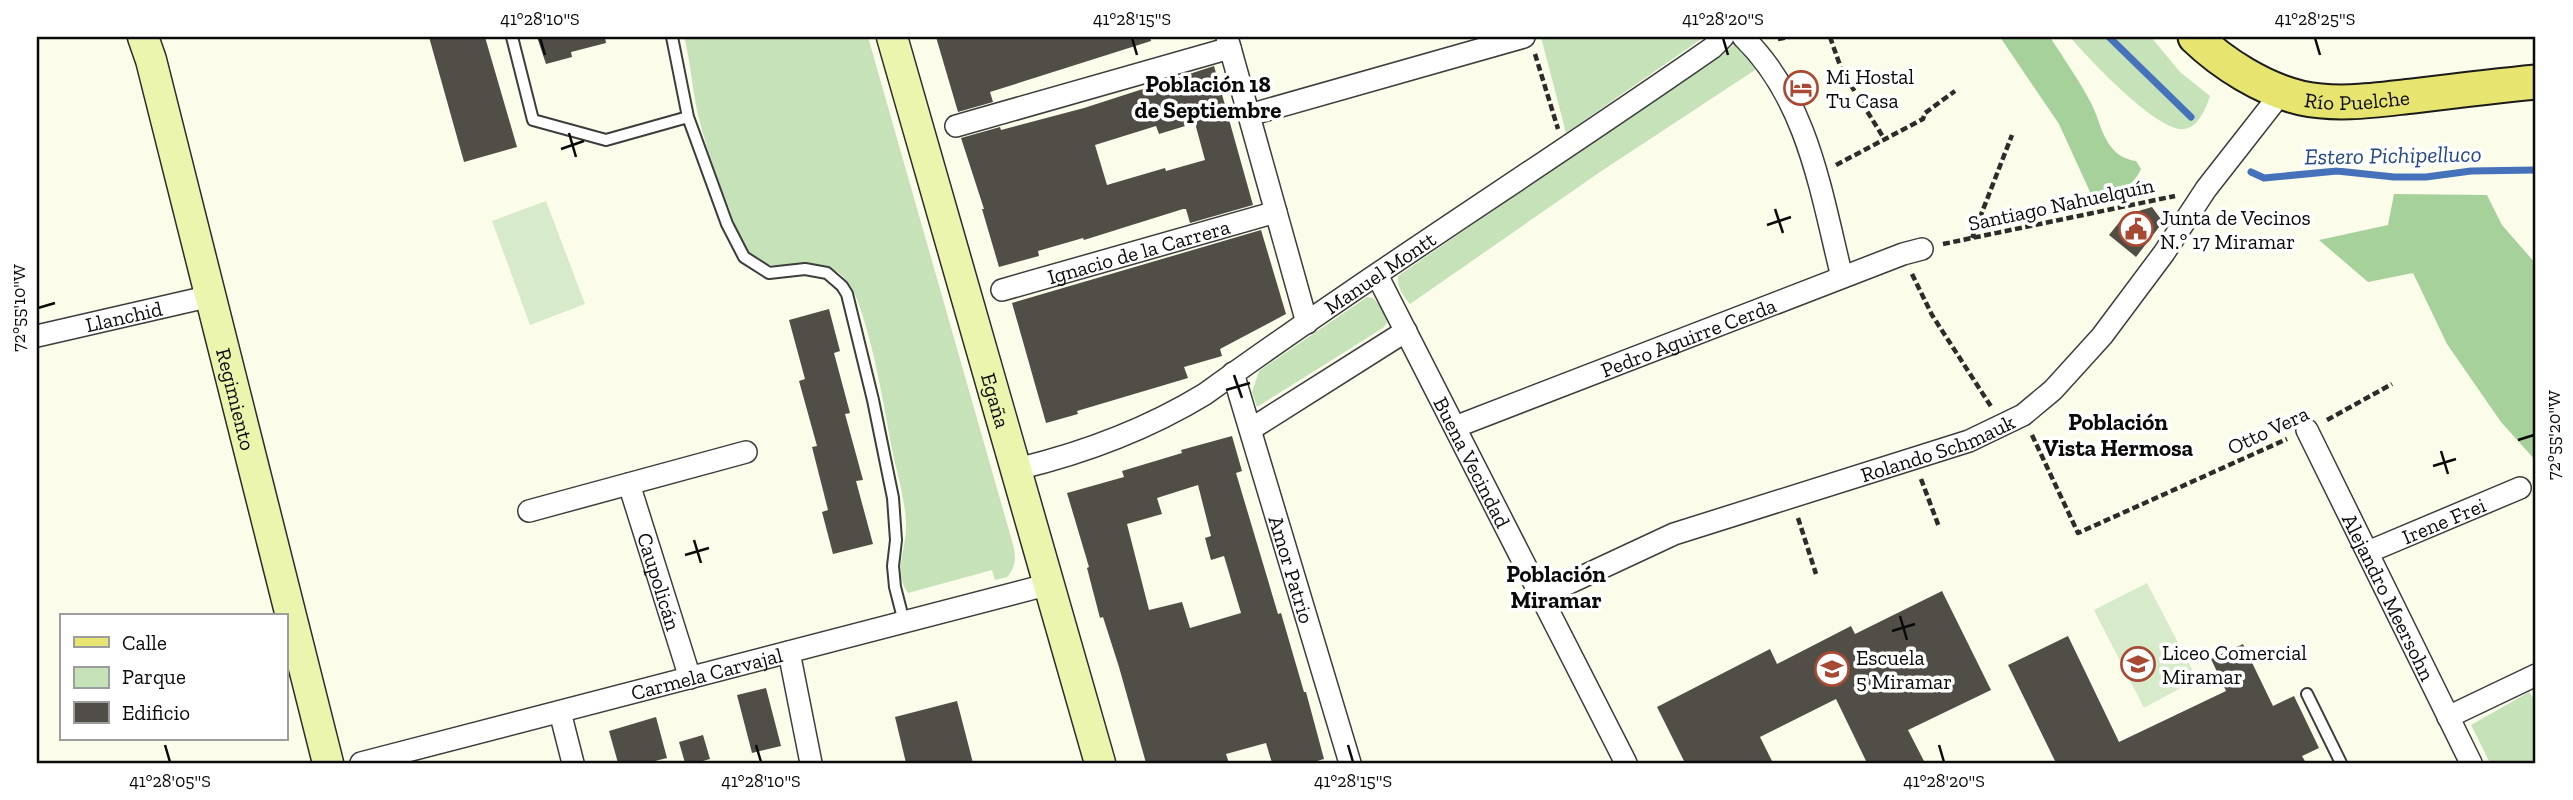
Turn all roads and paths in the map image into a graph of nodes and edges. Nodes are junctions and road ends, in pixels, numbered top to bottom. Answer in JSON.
{"nodes":[{"id":1,"x":143,"y":37,"type":"edge"},
{"id":2,"x":512,"y":37,"type":"edge"},
{"id":3,"x":672,"y":37,"type":"edge"},
{"id":4,"x":892,"y":37,"type":"edge"},
{"id":5,"x":1723,"y":37,"type":"edge"},
{"id":6,"x":1743,"y":37,"type":"edge"},
{"id":7,"x":1789,"y":37,"type":"edge"},
{"id":8,"x":1830,"y":37,"type":"edge"},
{"id":9,"x":2195,"y":37,"type":"edge"},
{"id":10,"x":1778,"y":40,"type":"dead end"},
{"id":11,"x":1228,"y":42,"type":"edge"},
{"id":12,"x":1529,"y":43,"type":"edge"},
{"id":13,"x":2536,"y":82,"type":"edge"},
{"id":14,"x":1955,"y":91,"type":"dead end"},
{"id":15,"x":2283,"y":92,"type":"junction"},
{"id":16,"x":1249,"y":115,"type":"junction"},
{"id":17,"x":688,"y":117,"type":"junction"},
{"id":18,"x":956,"y":126,"type":"dead end"},
{"id":19,"x":2012,"y":135,"type":"dead end"},
{"id":20,"x":1885,"y":140,"type":"junction"},
{"id":21,"x":1564,"y":150,"type":"junction"},
{"id":22,"x":1816,"y":175,"type":"junction"},
{"id":23,"x":2207,"y":189,"type":"junction"},
{"id":24,"x":1276,"y":212,"type":"junction"},
{"id":25,"x":1972,"y":239,"type":"junction"},
{"id":26,"x":1912,"y":251,"type":"junction"},
{"id":27,"x":1377,"y":275,"type":"junction"},
{"id":28,"x":1842,"y":277,"type":"junction"},
{"id":29,"x":1002,"y":290,"type":"dead end"},
{"id":30,"x":211,"y":296,"type":"junction"},
{"id":31,"x":1307,"y":323,"type":"junction"},
{"id":32,"x":1406,"y":331,"type":"junction"},
{"id":33,"x":37,"y":336,"type":"edge"},
{"id":34,"x":1233,"y":373,"type":"junction"},
{"id":35,"x":2392,"y":384,"type":"dead end"},
{"id":36,"x":2023,"y":415,"type":"junction"},
{"id":37,"x":2003,"y":426,"type":"junction"},
{"id":38,"x":1455,"y":427,"type":"junction"},
{"id":39,"x":1251,"y":429,"type":"junction"},
{"id":40,"x":2307,"y":430,"type":"junction"},
{"id":41,"x":747,"y":452,"type":"dead end"},
{"id":42,"x":1914,"y":459,"type":"junction"},
{"id":43,"x":1017,"y":468,"type":"junction"},
{"id":44,"x":629,"y":484,"type":"junction"},
{"id":45,"x":2520,"y":488,"type":"dead end"},
{"id":46,"x":1791,"y":497,"type":"junction"},
{"id":47,"x":529,"y":511,"type":"dead end"},
{"id":48,"x":1939,"y":527,"type":"dead end"},
{"id":49,"x":2368,"y":552,"type":"junction"},
{"id":50,"x":1816,"y":574,"type":"dead end"},
{"id":51,"x":1051,"y":584,"type":"junction"},
{"id":52,"x":1541,"y":596,"type":"junction"},
{"id":53,"x":904,"y":622,"type":"junction"},
{"id":54,"x":789,"y":652,"type":"junction"},
{"id":55,"x":2536,"y":674,"type":"edge"},
{"id":56,"x":690,"y":678,"type":"junction"},
{"id":57,"x":2307,"y":694,"type":"dead end"},
{"id":58,"x":560,"y":712,"type":"junction"},
{"id":59,"x":2448,"y":717,"type":"junction"},
{"id":60,"x":1620,"y":761,"type":"edge"},
{"id":61,"x":328,"y":763,"type":"edge"},
{"id":62,"x":361,"y":763,"type":"edge"},
{"id":63,"x":573,"y":763,"type":"edge"},
{"id":64,"x":811,"y":763,"type":"edge"},
{"id":65,"x":1100,"y":763,"type":"edge"},
{"id":66,"x":1350,"y":763,"type":"edge"},
{"id":67,"x":2341,"y":763,"type":"edge"},
{"id":68,"x":2471,"y":763,"type":"edge"}],
"edges":[{"from":1,"to":30,"type":"main road","name":"Regimiento"},
{"from":2,"to":17,"type":"lane"},
{"from":3,"to":17,"type":"lane"},
{"from":4,"to":43,"type":"main road","name":"Egaña"},
{"from":5,"to":21,"type":"street","name":"Manuel Montt"},
{"from":6,"to":22,"type":"street"},
{"from":7,"to":10,"type":"path"},
{"from":8,"to":20,"type":"path"},
{"from":9,"to":15,"type":"main road","name":"Río Puelche"},
{"from":11,"to":16,"type":"street"},
{"from":11,"to":18,"type":"street"},
{"from":12,"to":16,"type":"street"},
{"from":12,"to":21,"type":"path"},
{"from":13,"to":15,"type":"main road","name":"Río Puelche"},
{"from":14,"to":20,"type":"path"},
{"from":15,"to":23,"type":"street","name":"Rolando Schmauk"},
{"from":16,"to":24,"type":"street"},
{"from":17,"to":53,"type":"lane"},
{"from":19,"to":25,"type":"path"},
{"from":20,"to":22,"type":"path"},
{"from":21,"to":27,"type":"street","name":"Manuel Montt"},
{"from":22,"to":28,"type":"street"},
{"from":23,"to":25,"type":"path","name":"Santiago Nahuelquín"},
{"from":23,"to":36,"type":"street","name":"Rolando Schmauk"},
{"from":24,"to":29,"type":"street","name":"Ignacio de la Carrera"},
{"from":24,"to":31,"type":"street"},
{"from":25,"to":26,"type":"path","name":"Santiago Nahuelquín"},
{"from":26,"to":28,"type":"street","name":"Pedro Aguirre Cerda"},
{"from":26,"to":37,"type":"path"},
{"from":27,"to":31,"type":"street","name":"Manuel Montt"},
{"from":27,"to":32,"type":"street","name":"Buena Vecindad"},
{"from":28,"to":38,"type":"street","name":"Pedro Aguirre Cerda"},
{"from":30,"to":33,"type":"street","name":"Llanchid"},
{"from":30,"to":61,"type":"main road","name":"Regimiento"},
{"from":31,"to":34,"type":"street","name":"Manuel Montt"},
{"from":32,"to":38,"type":"street","name":"Buena Vecindad"},
{"from":32,"to":39,"type":"street"},
{"from":34,"to":39,"type":"street","name":"Amor Patrio"},
{"from":34,"to":43,"type":"street","name":"Manuel Montt"},
{"from":35,"to":40,"type":"path","name":"Otto Vera"},
{"from":36,"to":37,"type":"street","name":"Rolando Schmauk"},
{"from":36,"to":40,"type":"path","name":"Otto Vera"},
{"from":37,"to":42,"type":"street","name":"Rolando Schmauk"},
{"from":38,"to":52,"type":"street","name":"Buena Vecindad"},
{"from":39,"to":66,"type":"street","name":"Amor Patrio"},
{"from":40,"to":49,"type":"street","name":"Alejandro Meersohn"},
{"from":41,"to":44,"type":"street"},
{"from":42,"to":46,"type":"street","name":"Rolando Schmauk"},
{"from":42,"to":48,"type":"path"},
{"from":43,"to":51,"type":"main road","name":"Egaña"},
{"from":44,"to":47,"type":"street"},
{"from":44,"to":56,"type":"street","name":"Caupolicán"},
{"from":45,"to":49,"type":"street","name":"Irene Frei"},
{"from":46,"to":50,"type":"path"},
{"from":46,"to":52,"type":"street","name":"Rolando Schmauk"},
{"from":49,"to":59,"type":"street","name":"Alejandro Meersohn"},
{"from":51,"to":53,"type":"street","name":"Carmela Carvajal"},
{"from":51,"to":65,"type":"main road","name":"Egaña"},
{"from":52,"to":60,"type":"street","name":"Buena Vecindad"},
{"from":53,"to":54,"type":"street","name":"Carmela Carvajal"},
{"from":54,"to":56,"type":"street","name":"Carmela Carvajal"},
{"from":54,"to":64,"type":"street"},
{"from":55,"to":59,"type":"street"},
{"from":56,"to":58,"type":"street","name":"Carmela Carvajal"},
{"from":57,"to":67,"type":"lane"},
{"from":58,"to":62,"type":"street","name":"Carmela Carvajal"},
{"from":58,"to":63,"type":"street"},
{"from":59,"to":68,"type":"street","name":"Alejandro Meersohn"}]}
